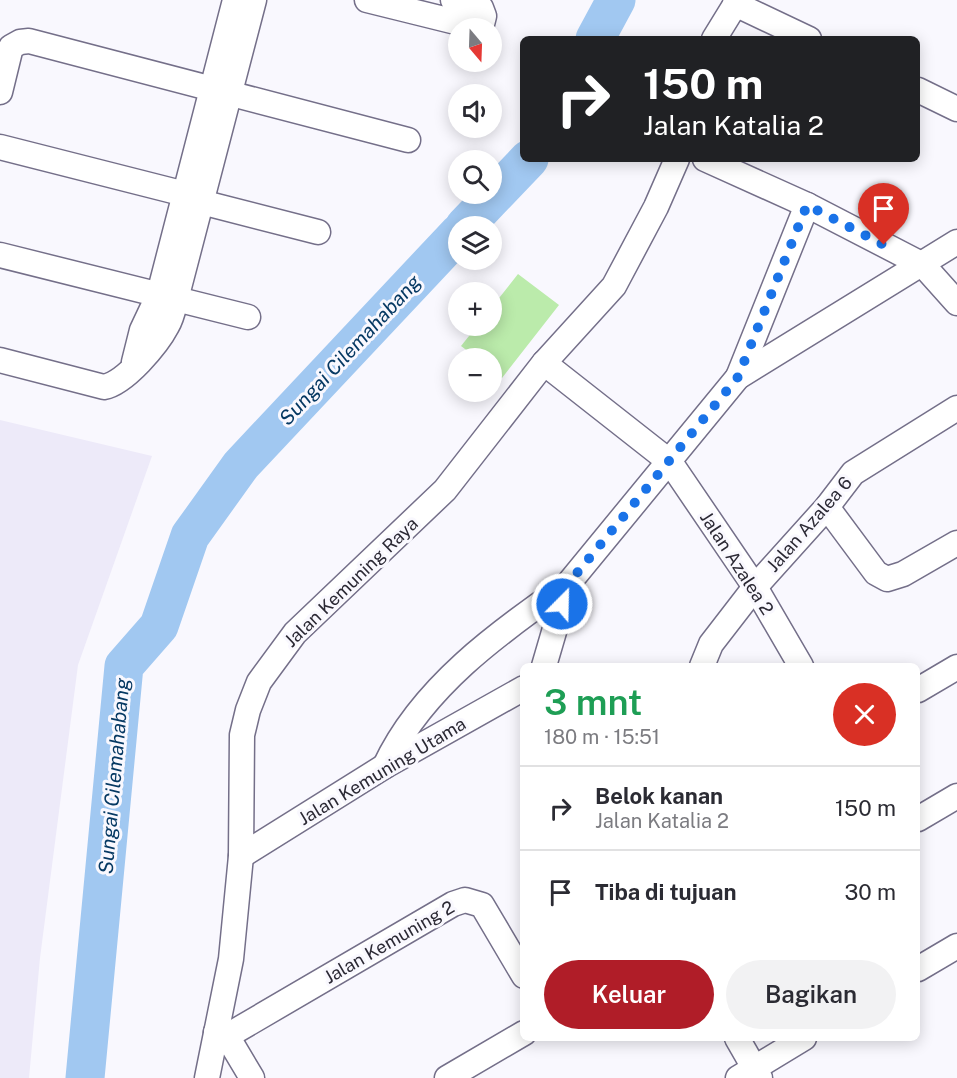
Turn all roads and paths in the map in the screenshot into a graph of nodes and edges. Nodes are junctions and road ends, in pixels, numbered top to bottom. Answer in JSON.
{"nodes":[{"id":1,"x":235,"y":0,"type":"edge"},
{"id":2,"x":254,"y":0,"type":"edge"},
{"id":3,"x":367,"y":0,"type":"edge"},
{"id":4,"x":453,"y":0,"type":"edge"},
{"id":5,"x":736,"y":2,"type":"edge"},
{"id":6,"x":716,"y":36,"type":"edge"},
{"id":7,"x":803,"y":36,"type":"edge"},
{"id":8,"x":221,"y":90,"type":"junction"},
{"id":9,"x":920,"y":91,"type":"edge"},
{"id":10,"x":0,"y":92,"type":"edge"},
{"id":11,"x":957,"y":108,"type":"edge"},
{"id":12,"x":408,"y":140,"type":"dead end"},
{"id":13,"x":0,"y":147,"type":"edge"},
{"id":14,"x":676,"y":162,"type":"edge"},
{"id":15,"x":712,"y":162,"type":"edge"},
{"id":16,"x":193,"y":198,"type":"junction"},
{"id":17,"x":807,"y":205,"type":"junction"},
{"id":18,"x":318,"y":232,"type":"dead end"},
{"id":19,"x":957,"y":242,"type":"edge"},
{"id":20,"x":0,"y":255,"type":"edge"},
{"id":21,"x":923,"y":265,"type":"junction"},
{"id":22,"x":167,"y":296,"type":"junction"},
{"id":23,"x":957,"y":303,"type":"edge"},
{"id":24,"x":248,"y":317,"type":"dead end"},
{"id":25,"x":0,"y":360,"type":"edge"},
{"id":26,"x":544,"y":363,"type":"junction"},
{"id":27,"x":738,"y":377,"type":"junction"},
{"id":28,"x":957,"y":408,"type":"edge"},
{"id":29,"x":670,"y":462,"type":"junction"},
{"id":30,"x":826,"y":507,"type":"junction"},
{"id":31,"x":957,"y":543,"type":"edge"},
{"id":32,"x":568,"y":584,"type":"junction"},
{"id":33,"x":755,"y":587,"type":"junction"},
{"id":34,"x":545,"y":663,"type":"edge"},
{"id":35,"x":703,"y":663,"type":"edge"},
{"id":36,"x":799,"y":663,"type":"edge"},
{"id":37,"x":957,"y":668,"type":"edge"},
{"id":38,"x":920,"y":689,"type":"edge"},
{"id":39,"x":520,"y":690,"type":"edge"},
{"id":40,"x":385,"y":766,"type":"junction"},
{"id":41,"x":957,"y":796,"type":"edge"},
{"id":42,"x":920,"y":818,"type":"edge"},
{"id":43,"x":241,"y":856,"type":"junction"},
{"id":44,"x":957,"y":946,"type":"edge"},
{"id":45,"x":920,"y":968,"type":"edge"},
{"id":46,"x":520,"y":969,"type":"edge"},
{"id":47,"x":221,"y":1034,"type":"junction"},
{"id":48,"x":520,"y":1035,"type":"edge"},
{"id":49,"x":738,"y":1041,"type":"edge"},
{"id":50,"x":800,"y":1041,"type":"edge"},
{"id":51,"x":750,"y":1075,"type":"edge"},
{"id":52,"x":207,"y":1078,"type":"edge"},
{"id":53,"x":252,"y":1078,"type":"edge"},
{"id":54,"x":447,"y":1078,"type":"edge"}],
"edges":[{"from":1,"to":8,"type":"street"},
{"from":2,"to":8,"type":"street"},
{"from":3,"to":4,"type":"street"},
{"from":5,"to":6,"type":"street"},
{"from":5,"to":7,"type":"street"},
{"from":8,"to":10,"type":"street"},
{"from":8,"to":12,"type":"street"},
{"from":8,"to":16,"type":"street"},
{"from":9,"to":11,"type":"street"},
{"from":13,"to":16,"type":"street"},
{"from":14,"to":26,"type":"street","name":"Jalan Kemuning Raya"},
{"from":15,"to":17,"type":"street"},
{"from":16,"to":18,"type":"street"},
{"from":16,"to":22,"type":"street"},
{"from":17,"to":21,"type":"street"},
{"from":17,"to":27,"type":"street"},
{"from":19,"to":21,"type":"street"},
{"from":20,"to":22,"type":"street"},
{"from":21,"to":23,"type":"street"},
{"from":21,"to":27,"type":"street"},
{"from":22,"to":24,"type":"street"},
{"from":22,"to":25,"type":"street"},
{"from":26,"to":29,"type":"street","name":"Jalan Azalea 2"},
{"from":26,"to":43,"type":"street","name":"Jalan Kemuning Raya"},
{"from":27,"to":29,"type":"street"},
{"from":28,"to":30,"type":"street","name":"Jalan Azalea 6"},
{"from":29,"to":32,"type":"street"},
{"from":29,"to":33,"type":"street","name":"Jalan Azalea 2"},
{"from":30,"to":31,"type":"street"},
{"from":30,"to":33,"type":"street","name":"Jalan Azalea 6"},
{"from":32,"to":34,"type":"street"},
{"from":32,"to":40,"type":"street"},
{"from":33,"to":35,"type":"street","name":"Jalan Azalea 6"},
{"from":33,"to":36,"type":"street","name":"Jalan Azalea 2"},
{"from":37,"to":38,"type":"street"},
{"from":39,"to":40,"type":"street","name":"Jalan Kemuning Utama"},
{"from":40,"to":43,"type":"street","name":"Jalan Kemuning Utama"},
{"from":41,"to":42,"type":"street"},
{"from":43,"to":47,"type":"street","name":"Jalan Kemuning Raya"},
{"from":44,"to":45,"type":"street"},
{"from":46,"to":47,"type":"street","name":"Jalan Kemuning 2"},
{"from":47,"to":52,"type":"street","name":"Jalan Kemuning Raya"},
{"from":47,"to":53,"type":"street"},
{"from":48,"to":54,"type":"street"},
{"from":49,"to":51,"type":"street"},
{"from":50,"to":51,"type":"street"}]}
